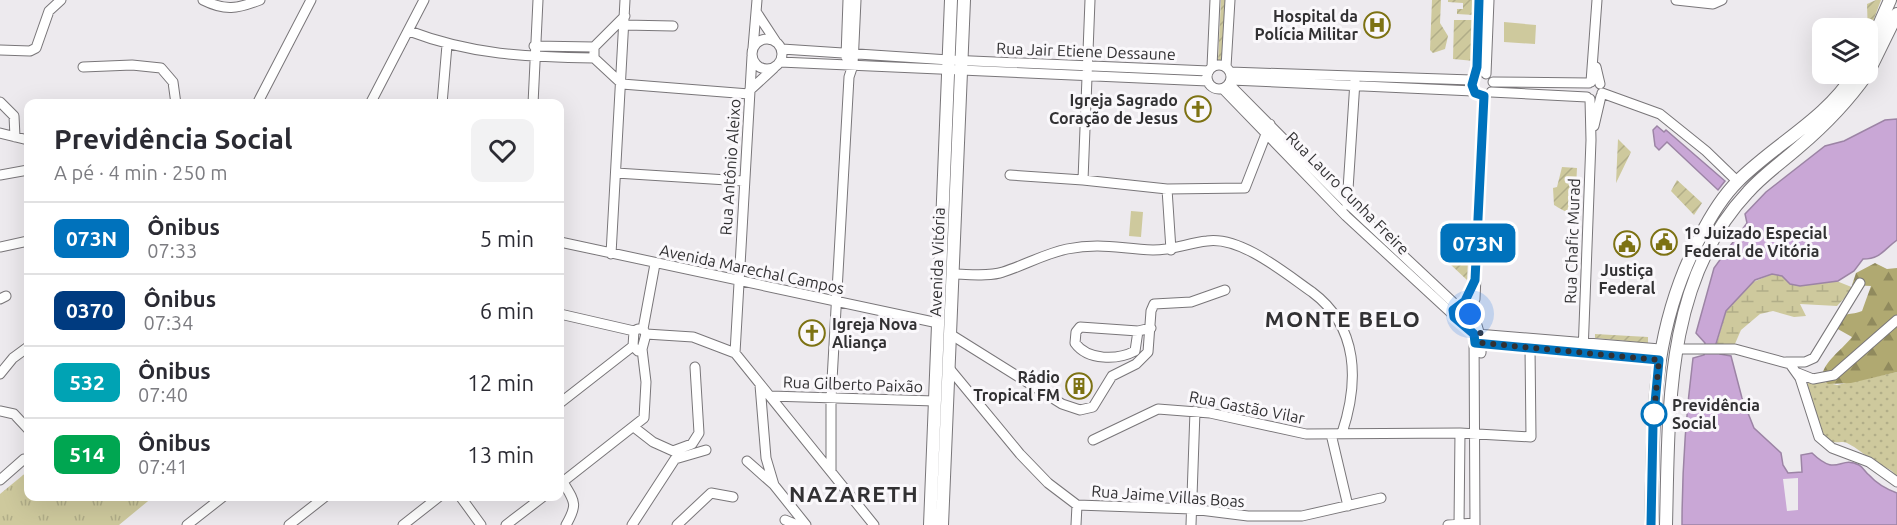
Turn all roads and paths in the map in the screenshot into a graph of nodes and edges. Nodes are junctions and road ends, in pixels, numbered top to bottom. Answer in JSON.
{"nodes":[{"id":1,"x":61,"y":0,"type":"edge"},
{"id":2,"x":203,"y":0,"type":"edge"},
{"id":3,"x":260,"y":0,"type":"edge"},
{"id":4,"x":311,"y":0,"type":"edge"},
{"id":5,"x":424,"y":0,"type":"edge"},
{"id":6,"x":538,"y":0,"type":"edge"},
{"id":7,"x":625,"y":0,"type":"edge"},
{"id":8,"x":757,"y":0,"type":"edge"},
{"id":9,"x":848,"y":0,"type":"edge"},
{"id":10,"x":856,"y":0,"type":"edge"},
{"id":11,"x":951,"y":0,"type":"edge"},
{"id":12,"x":964,"y":0,"type":"edge"},
{"id":13,"x":1090,"y":0,"type":"edge"},
{"id":14,"x":1230,"y":0,"type":"edge"},
{"id":15,"x":1479,"y":0,"type":"edge"},
{"id":16,"x":1489,"y":0,"type":"edge"},
{"id":17,"x":1597,"y":0,"type":"edge"},
{"id":18,"x":1676,"y":0,"type":"edge"},
{"id":19,"x":1722,"y":0,"type":"edge"},
{"id":20,"x":1890,"y":0,"type":"edge"},
{"id":21,"x":1211,"y":1,"type":"edge"},
{"id":22,"x":757,"y":13,"type":"junction"},
{"id":23,"x":1897,"y":14,"type":"edge"},
{"id":24,"x":624,"y":21,"type":"junction"},
{"id":25,"x":673,"y":26,"type":"dead end"},
{"id":26,"x":1878,"y":27,"type":"edge"},
{"id":27,"x":409,"y":31,"type":"junction"},
{"id":28,"x":447,"y":45,"type":"junction"},
{"id":29,"x":779,"y":45,"type":"junction"},
{"id":30,"x":534,"y":46,"type":"junction"},
{"id":31,"x":594,"y":47,"type":"junction"},
{"id":32,"x":0,"y":50,"type":"edge"},
{"id":33,"x":1878,"y":51,"type":"edge"},
{"id":34,"x":752,"y":52,"type":"junction"},
{"id":35,"x":850,"y":54,"type":"junction"},
{"id":36,"x":534,"y":57,"type":"junction"},
{"id":37,"x":594,"y":58,"type":"junction"},
{"id":38,"x":777,"y":65,"type":"junction"},
{"id":39,"x":849,"y":65,"type":"junction"},
{"id":40,"x":955,"y":66,"type":"junction"},
{"id":41,"x":83,"y":67,"type":"dead end"},
{"id":42,"x":1210,"y":69,"type":"junction"},
{"id":43,"x":1086,"y":70,"type":"junction"},
{"id":44,"x":1478,"y":77,"type":"junction"},
{"id":45,"x":1228,"y":78,"type":"junction"},
{"id":46,"x":1355,"y":80,"type":"junction"},
{"id":47,"x":1208,"y":81,"type":"junction"},
{"id":48,"x":1493,"y":82,"type":"junction"},
{"id":49,"x":622,"y":84,"type":"junction"},
{"id":50,"x":1846,"y":84,"type":"edge"},
{"id":51,"x":1858,"y":84,"type":"edge"},
{"id":52,"x":1597,"y":88,"type":"junction"},
{"id":53,"x":1473,"y":91,"type":"junction"},
{"id":54,"x":749,"y":92,"type":"junction"},
{"id":55,"x":1487,"y":94,"type":"junction"},
{"id":56,"x":1588,"y":98,"type":"junction"},
{"id":57,"x":175,"y":99,"type":"edge"},
{"id":58,"x":260,"y":99,"type":"edge"},
{"id":59,"x":373,"y":99,"type":"edge"},
{"id":60,"x":442,"y":99,"type":"edge"},
{"id":61,"x":533,"y":99,"type":"edge"},
{"id":62,"x":0,"y":102,"type":"edge"},
{"id":63,"x":1268,"y":128,"type":"junction"},
{"id":64,"x":0,"y":133,"type":"edge"},
{"id":65,"x":15,"y":137,"type":"junction"},
{"id":66,"x":24,"y":139,"type":"edge"},
{"id":67,"x":1591,"y":140,"type":"junction"},
{"id":68,"x":24,"y":171,"type":"edge"},
{"id":69,"x":616,"y":173,"type":"junction"},
{"id":70,"x":0,"y":175,"type":"edge"},
{"id":71,"x":1010,"y":175,"type":"dead end"},
{"id":72,"x":1085,"y":180,"type":"junction"},
{"id":73,"x":744,"y":181,"type":"junction"},
{"id":74,"x":1737,"y":182,"type":"junction"},
{"id":75,"x":1167,"y":189,"type":"junction"},
{"id":76,"x":1347,"y":202,"type":"junction"},
{"id":77,"x":1737,"y":204,"type":"junction"},
{"id":78,"x":1346,"y":216,"type":"junction"},
{"id":79,"x":24,"y":242,"type":"edge"},
{"id":80,"x":564,"y":243,"type":"edge"},
{"id":81,"x":0,"y":247,"type":"edge"},
{"id":82,"x":1172,"y":250,"type":"junction"},
{"id":83,"x":611,"y":254,"type":"junction"},
{"id":84,"x":655,"y":264,"type":"junction"},
{"id":85,"x":952,"y":274,"type":"junction"},
{"id":86,"x":738,"y":281,"type":"junction"},
{"id":87,"x":1860,"y":283,"type":"dead end"},
{"id":88,"x":1225,"y":290,"type":"dead end"},
{"id":89,"x":836,"y":301,"type":"junction"},
{"id":90,"x":1464,"y":309,"type":"junction"},
{"id":91,"x":564,"y":315,"type":"edge"},
{"id":92,"x":1455,"y":319,"type":"junction"},
{"id":93,"x":1897,"y":320,"type":"edge"},
{"id":94,"x":938,"y":323,"type":"junction"},
{"id":95,"x":1151,"y":328,"type":"junction"},
{"id":96,"x":641,"y":331,"type":"junction"},
{"id":97,"x":1138,"y":331,"type":"junction"},
{"id":98,"x":1478,"y":338,"type":"junction"},
{"id":99,"x":950,"y":340,"type":"junction"},
{"id":100,"x":637,"y":348,"type":"junction"},
{"id":101,"x":1530,"y":348,"type":"junction"},
{"id":102,"x":1583,"y":348,"type":"junction"},
{"id":103,"x":1676,"y":349,"type":"junction"},
{"id":104,"x":24,"y":350,"type":"edge"},
{"id":105,"x":735,"y":354,"type":"junction"},
{"id":106,"x":1660,"y":354,"type":"junction"},
{"id":107,"x":1786,"y":362,"type":"junction"},
{"id":108,"x":695,"y":367,"type":"dead end"},
{"id":109,"x":948,"y":368,"type":"junction"},
{"id":110,"x":1673,"y":373,"type":"junction"},
{"id":111,"x":1798,"y":373,"type":"junction"},
{"id":112,"x":0,"y":374,"type":"edge"},
{"id":113,"x":760,"y":385,"type":"junction"},
{"id":114,"x":965,"y":388,"type":"junction"},
{"id":115,"x":948,"y":389,"type":"junction"},
{"id":116,"x":770,"y":396,"type":"junction"},
{"id":117,"x":783,"y":398,"type":"junction"},
{"id":118,"x":831,"y":398,"type":"junction"},
{"id":119,"x":564,"y":400,"type":"edge"},
{"id":120,"x":935,"y":401,"type":"junction"},
{"id":121,"x":780,"y":410,"type":"junction"},
{"id":122,"x":0,"y":411,"type":"edge"},
{"id":123,"x":1195,"y":411,"type":"junction"},
{"id":124,"x":24,"y":422,"type":"edge"},
{"id":125,"x":634,"y":428,"type":"junction"},
{"id":126,"x":1342,"y":433,"type":"junction"},
{"id":127,"x":1331,"y":434,"type":"junction"},
{"id":128,"x":1460,"y":434,"type":"junction"},
{"id":129,"x":1477,"y":434,"type":"junction"},
{"id":130,"x":1093,"y":440,"type":"dead end"},
{"id":131,"x":706,"y":450,"type":"dead end"},
{"id":132,"x":674,"y":455,"type":"junction"},
{"id":133,"x":24,"y":459,"type":"dead end"},
{"id":134,"x":747,"y":461,"type":"dead end"},
{"id":135,"x":831,"y":471,"type":"junction"},
{"id":136,"x":0,"y":480,"type":"edge"},
{"id":137,"x":564,"y":481,"type":"edge"},
{"id":138,"x":1897,"y":482,"type":"edge"},
{"id":139,"x":774,"y":485,"type":"junction"},
{"id":140,"x":564,"y":487,"type":"edge"},
{"id":141,"x":733,"y":497,"type":"dead end"},
{"id":142,"x":1381,"y":498,"type":"dead end"},
{"id":143,"x":218,"y":501,"type":"edge"},
{"id":144,"x":320,"y":501,"type":"edge"},
{"id":145,"x":434,"y":501,"type":"edge"},
{"id":146,"x":464,"y":501,"type":"edge"},
{"id":147,"x":537,"y":501,"type":"edge"},
{"id":148,"x":1077,"y":505,"type":"junction"},
{"id":149,"x":1348,"y":506,"type":"junction"},
{"id":150,"x":1192,"y":509,"type":"junction"},
{"id":151,"x":784,"y":520,"type":"dead end"},
{"id":152,"x":1459,"y":524,"type":"edge"},
{"id":153,"x":1477,"y":524,"type":"edge"},
{"id":154,"x":187,"y":525,"type":"edge"},
{"id":155,"x":289,"y":525,"type":"edge"},
{"id":156,"x":403,"y":525,"type":"edge"},
{"id":157,"x":481,"y":525,"type":"edge"},
{"id":158,"x":506,"y":525,"type":"edge"},
{"id":159,"x":566,"y":525,"type":"edge"},
{"id":160,"x":632,"y":525,"type":"edge"},
{"id":161,"x":677,"y":525,"type":"edge"},
{"id":162,"x":797,"y":525,"type":"edge"},
{"id":163,"x":806,"y":525,"type":"edge"},
{"id":164,"x":874,"y":525,"type":"edge"},
{"id":165,"x":930,"y":525,"type":"edge"},
{"id":166,"x":942,"y":525,"type":"edge"},
{"id":167,"x":1077,"y":525,"type":"edge"},
{"id":168,"x":1191,"y":525,"type":"edge"},
{"id":169,"x":1448,"y":525,"type":"edge"},
{"id":170,"x":1651,"y":525,"type":"edge"},
{"id":171,"x":1666,"y":525,"type":"edge"}],
"edges":[{"from":1,"to":32,"type":"street"},
{"from":2,"to":3,"type":"street"},
{"from":4,"to":58,"type":"street"},
{"from":5,"to":27,"type":"street"},
{"from":6,"to":30,"type":"street"},
{"from":7,"to":24,"type":"street"},
{"from":8,"to":22,"type":"street","name":"Rua Antônio Aleixo"},
{"from":9,"to":35,"type":"street"},
{"from":10,"to":35,"type":"street"},
{"from":11,"to":40,"type":"main road","name":"Avenida Vitória"},
{"from":12,"to":40,"type":"main road","name":"Avenida Vitória"},
{"from":13,"to":43,"type":"street"},
{"from":14,"to":45,"type":"street"},
{"from":15,"to":44,"type":"street"},
{"from":16,"to":44,"type":"street"},
{"from":17,"to":52,"type":"street","name":"Rua Chafic Murad"},
{"from":18,"to":19,"type":"street"},
{"from":20,"to":26,"type":"main road"},
{"from":21,"to":42,"type":"street"},
{"from":22,"to":29,"type":"street"},
{"from":22,"to":34,"type":"street","name":"Rua Antônio Aleixo"},
{"from":23,"to":33,"type":"main road"},
{"from":24,"to":25,"type":"street"},
{"from":24,"to":31,"type":"street"},
{"from":24,"to":49,"type":"street"},
{"from":27,"to":28,"type":"street"},
{"from":27,"to":59,"type":"street"},
{"from":28,"to":36,"type":"street"},
{"from":28,"to":60,"type":"street"},
{"from":29,"to":34,"type":"street"},
{"from":29,"to":35,"type":"street"},
{"from":29,"to":38,"type":"street"},
{"from":30,"to":31,"type":"street"},
{"from":30,"to":36,"type":"street"},
{"from":31,"to":37,"type":"street"},
{"from":34,"to":38,"type":"street"},
{"from":34,"to":54,"type":"street","name":"Rua Antônio Aleixo"},
{"from":35,"to":39,"type":"street"},
{"from":35,"to":40,"type":"street"},
{"from":36,"to":37,"type":"street"},
{"from":36,"to":61,"type":"street"},
{"from":37,"to":49,"type":"street"},
{"from":38,"to":39,"type":"street"},
{"from":38,"to":54,"type":"street","name":"Rua Antônio Aleixo"},
{"from":39,"to":40,"type":"street"},
{"from":39,"to":89,"type":"street"},
{"from":40,"to":43,"type":"street","name":"Rua Jair Etiene Dessaune"},
{"from":40,"to":85,"type":"main road","name":"Avenida Vitória"},
{"from":40,"to":94,"type":"main road","name":"Avenida Vitória"},
{"from":41,"to":57,"type":"street"},
{"from":42,"to":43,"type":"street","name":"Rua Jair Etiene Dessaune"},
{"from":42,"to":45,"type":"street","name":"Rua Jair Etiene Dessaune"},
{"from":42,"to":47,"type":"street"},
{"from":43,"to":47,"type":"street","name":"Rua Jair Etiene Dessaune"},
{"from":43,"to":72,"type":"street"},
{"from":44,"to":46,"type":"street"},
{"from":44,"to":48,"type":"street"},
{"from":44,"to":53,"type":"street"},
{"from":45,"to":46,"type":"street"},
{"from":45,"to":47,"type":"street"},
{"from":45,"to":63,"type":"street","name":"Rua Lauro Cunha Freire"},
{"from":46,"to":53,"type":"street"},
{"from":46,"to":76,"type":"street"},
{"from":48,"to":52,"type":"street"},
{"from":48,"to":55,"type":"street"},
{"from":49,"to":54,"type":"street"},
{"from":49,"to":69,"type":"street"},
{"from":50,"to":74,"type":"main road"},
{"from":51,"to":77,"type":"main road"},
{"from":52,"to":56,"type":"street"},
{"from":52,"to":56,"type":"street","name":"Rua Chafic Murad"},
{"from":52,"to":67,"type":"street","name":"Rua Chafic Murad"},
{"from":52,"to":74,"type":"street"},
{"from":53,"to":55,"type":"street"},
{"from":54,"to":73,"type":"street","name":"Rua Antônio Aleixo"},
{"from":55,"to":56,"type":"street"},
{"from":55,"to":90,"type":"street"},
{"from":56,"to":67,"type":"street","name":"Rua Chafic Murad"},
{"from":62,"to":65,"type":"street"},
{"from":63,"to":75,"type":"street"},
{"from":63,"to":76,"type":"street","name":"Rua Lauro Cunha Freire"},
{"from":63,"to":78,"type":"street","name":"Rua Lauro Cunha Freire"},
{"from":64,"to":65,"type":"street"},
{"from":65,"to":66,"type":"street"},
{"from":67,"to":102,"type":"street","name":"Rua Chafic Murad"},
{"from":68,"to":70,"type":"street"},
{"from":69,"to":73,"type":"street"},
{"from":69,"to":83,"type":"street"},
{"from":71,"to":72,"type":"street"},
{"from":72,"to":75,"type":"street"},
{"from":73,"to":86,"type":"street","name":"Rua Antônio Aleixo"},
{"from":74,"to":77,"type":"main road"},
{"from":74,"to":106,"type":"main road"},
{"from":75,"to":82,"type":"street"},
{"from":76,"to":78,"type":"street"},
{"from":76,"to":90,"type":"street","name":"Rua Lauro Cunha Freire"},
{"from":77,"to":103,"type":"main road"},
{"from":78,"to":92,"type":"street","name":"Rua Lauro Cunha Freire"},
{"from":79,"to":81,"type":"street"},
{"from":80,"to":83,"type":"street","name":"Avenida Marechal Campos"},
{"from":82,"to":85,"type":"street"},
{"from":82,"to":126,"type":"street"},
{"from":83,"to":84,"type":"street","name":"Avenida Marechal Campos"},
{"from":84,"to":86,"type":"street","name":"Avenida Marechal Campos"},
{"from":84,"to":96,"type":"street"},
{"from":85,"to":99,"type":"main road","name":"Avenida Vitória"},
{"from":86,"to":89,"type":"street","name":"Avenida Marechal Campos"},
{"from":86,"to":105,"type":"street","name":"Rua Antônio Aleixo"},
{"from":87,"to":107,"type":"street"},
{"from":88,"to":95,"type":"street"},
{"from":89,"to":94,"type":"street","name":"Avenida Marechal Campos"},
{"from":89,"to":118,"type":"street"},
{"from":90,"to":92,"type":"street"},
{"from":90,"to":92,"type":"street"},
{"from":90,"to":98,"type":"street","name":"Rua Lauro Cunha Freire"},
{"from":91,"to":96,"type":"street"},
{"from":92,"to":98,"type":"street","name":"Rua Lauro Cunha Freire"},
{"from":93,"to":111,"type":"street"},
{"from":94,"to":99,"type":"main road"},
{"from":94,"to":120,"type":"main road","name":"Avenida Vitória"},
{"from":95,"to":97,"type":"street"},
{"from":95,"to":99,"type":"street"},
{"from":96,"to":100,"type":"street"},
{"from":96,"to":105,"type":"street"},
{"from":97,"to":97,"type":"street"},
{"from":98,"to":101,"type":"street"},
{"from":98,"to":102,"type":"street"},
{"from":98,"to":129,"type":"street"},
{"from":99,"to":109,"type":"main road","name":"Avenida Vitória"},
{"from":100,"to":119,"type":"street"},
{"from":100,"to":125,"type":"street"},
{"from":101,"to":102,"type":"street"},
{"from":101,"to":129,"type":"street"},
{"from":102,"to":106,"type":"street"},
{"from":103,"to":107,"type":"street"},
{"from":103,"to":110,"type":"main road"},
{"from":104,"to":112,"type":"street"},
{"from":105,"to":113,"type":"street"},
{"from":106,"to":110,"type":"main road"},
{"from":106,"to":170,"type":"main road"},
{"from":107,"to":111,"type":"street"},
{"from":108,"to":132,"type":"street"},
{"from":109,"to":114,"type":"street","name":"Rua Jaime Villas Boas"},
{"from":109,"to":115,"type":"main road","name":"Avenida Vitória"},
{"from":110,"to":171,"type":"main road"},
{"from":111,"to":138,"type":"street"},
{"from":113,"to":116,"type":"street"},
{"from":113,"to":139,"type":"street"},
{"from":114,"to":115,"type":"street"},
{"from":114,"to":148,"type":"street","name":"Rua Jaime Villas Boas"},
{"from":115,"to":166,"type":"main road","name":"Avenida Vitória"},
{"from":116,"to":117,"type":"street","name":"Rua Gilberto Paixão"},
{"from":116,"to":121,"type":"street"},
{"from":117,"to":118,"type":"street","name":"Rua Gilberto Paixão"},
{"from":117,"to":121,"type":"street"},
{"from":118,"to":120,"type":"street","name":"Rua Gilberto Paixão"},
{"from":118,"to":135,"type":"street"},
{"from":120,"to":165,"type":"main road","name":"Avenida Vitória"},
{"from":121,"to":135,"type":"street"},
{"from":122,"to":124,"type":"street"},
{"from":123,"to":127,"type":"street","name":"Rua Gastão Vilar"},
{"from":123,"to":130,"type":"street","name":"Rua Gastão Vilar"},
{"from":123,"to":150,"type":"street"},
{"from":125,"to":132,"type":"street"},
{"from":125,"to":137,"type":"street"},
{"from":126,"to":127,"type":"street","name":"Rua Gastão Vilar"},
{"from":126,"to":128,"type":"street","name":"Rua Gastão Vilar"},
{"from":127,"to":149,"type":"street"},
{"from":128,"to":129,"type":"street","name":"Rua Gastão Vilar"},
{"from":128,"to":152,"type":"street"},
{"from":129,"to":153,"type":"street"},
{"from":131,"to":132,"type":"street"},
{"from":132,"to":160,"type":"street"},
{"from":133,"to":136,"type":"street"},
{"from":134,"to":139,"type":"street"},
{"from":135,"to":164,"type":"street"},
{"from":139,"to":163,"type":"street"},
{"from":140,"to":159,"type":"street"},
{"from":141,"to":161,"type":"street"},
{"from":142,"to":149,"type":"street","name":"Rua Jaime Villas Boas"},
{"from":143,"to":154,"type":"street"},
{"from":144,"to":155,"type":"street"},
{"from":145,"to":156,"type":"street"},
{"from":146,"to":157,"type":"street"},
{"from":147,"to":158,"type":"street"},
{"from":148,"to":150,"type":"street","name":"Rua Jaime Villas Boas"},
{"from":148,"to":167,"type":"street"},
{"from":149,"to":150,"type":"street","name":"Rua Jaime Villas Boas"},
{"from":150,"to":168,"type":"street"},
{"from":151,"to":162,"type":"street"},
{"from":152,"to":153,"type":"street"},
{"from":152,"to":169,"type":"street"}]}
